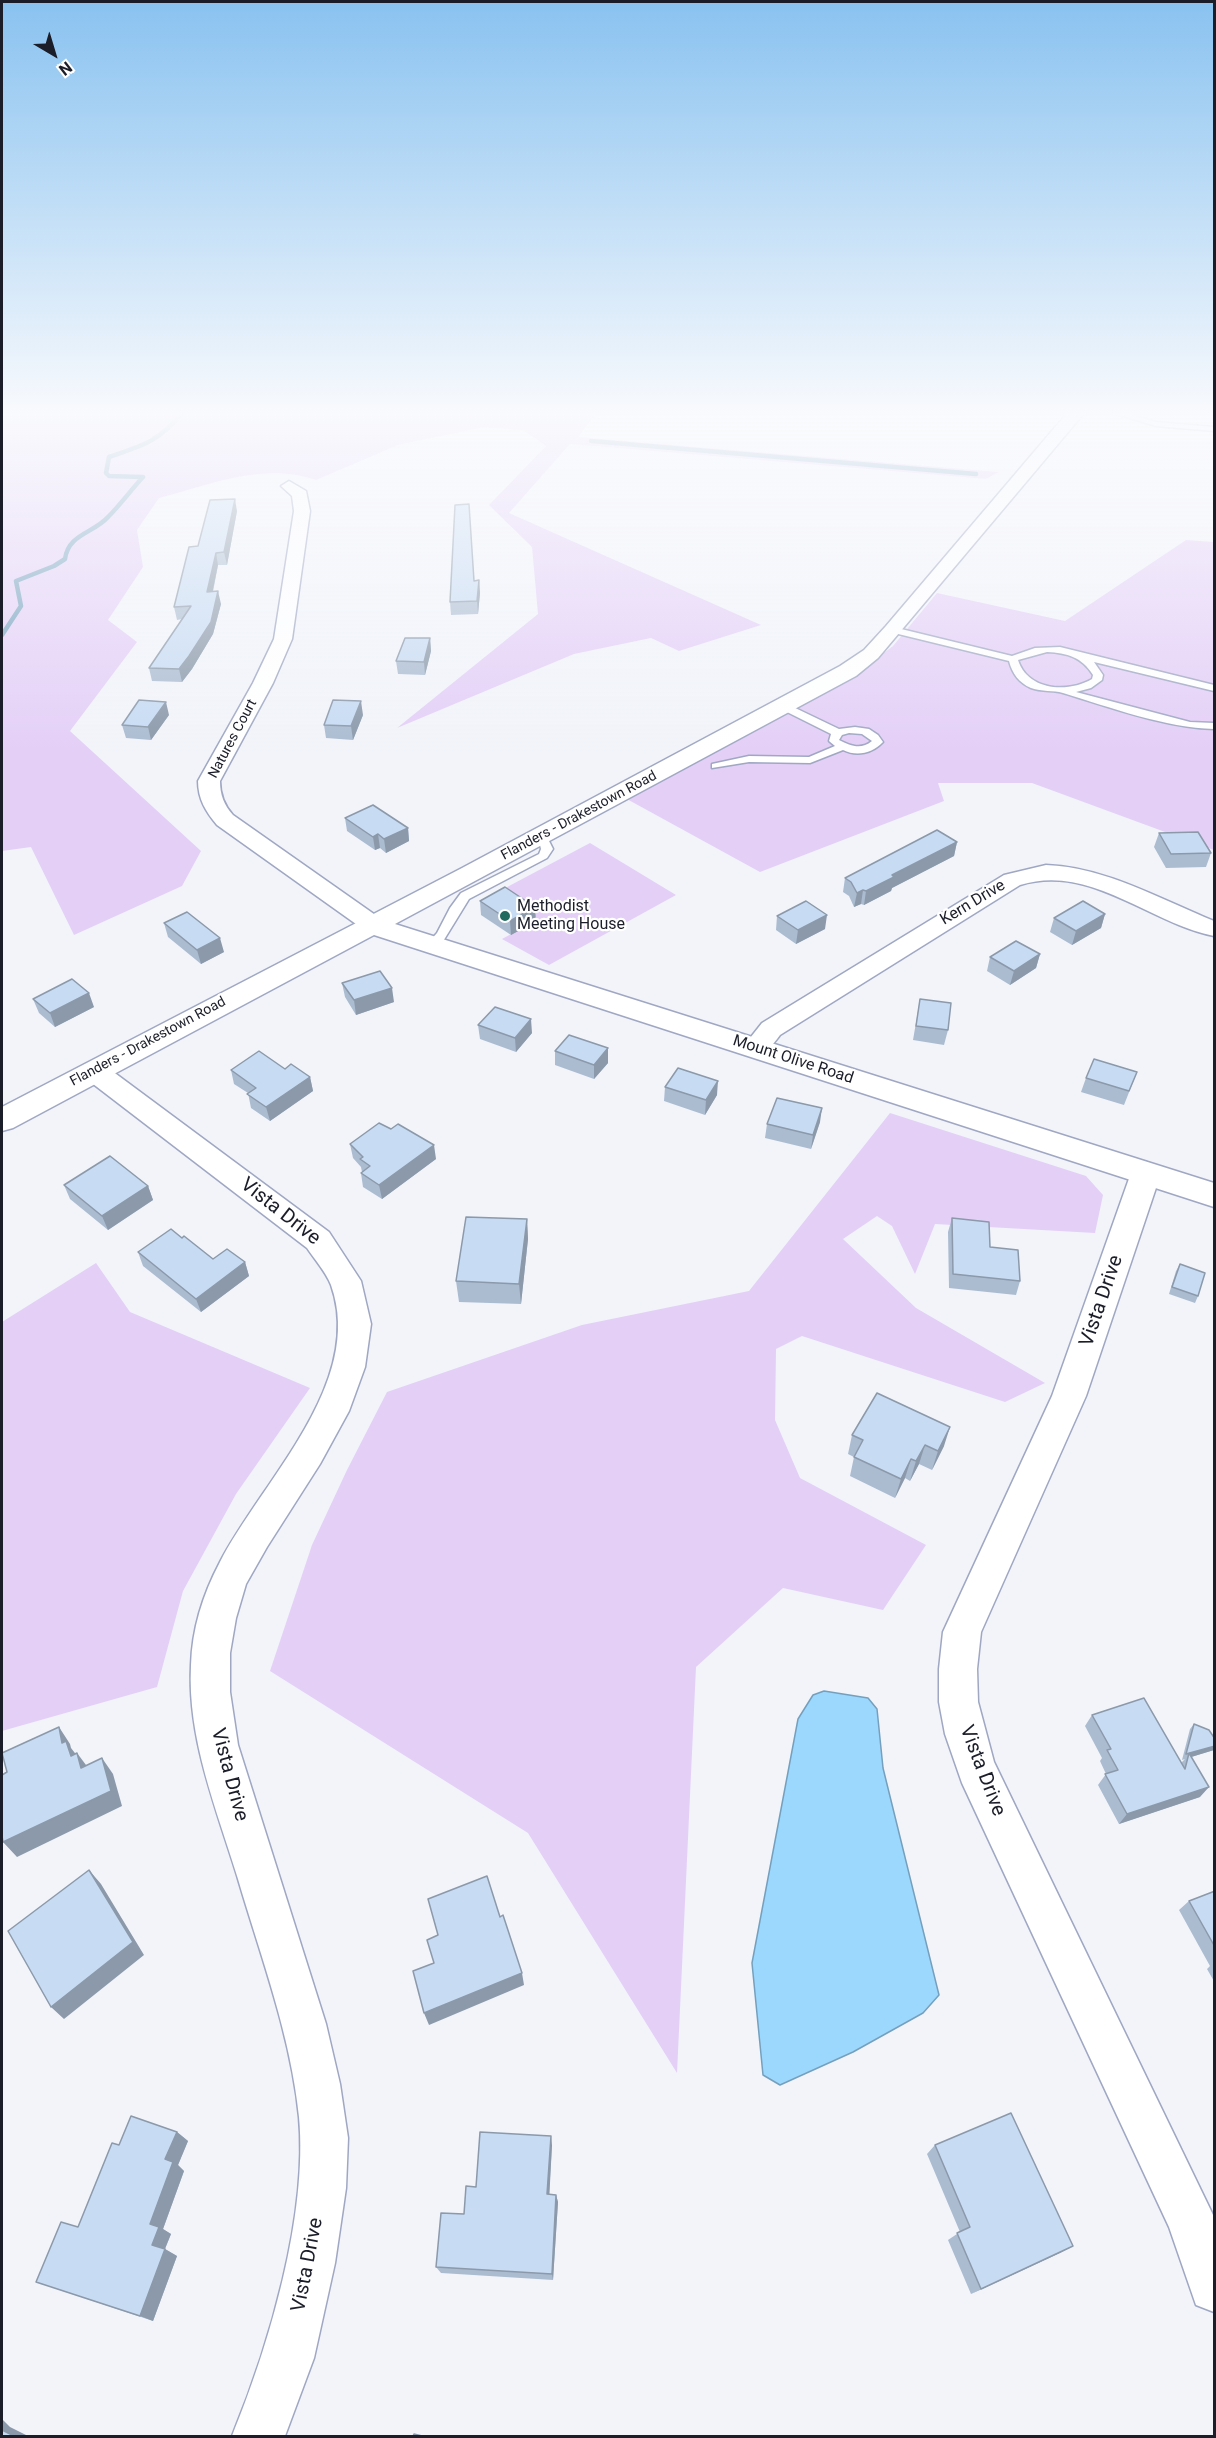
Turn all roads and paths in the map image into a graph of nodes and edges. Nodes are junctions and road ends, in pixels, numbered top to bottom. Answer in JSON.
{"nodes":[{"id":1,"x":300,"y":526,"type":"edge"},
{"id":2,"x":981,"y":526,"type":"edge"},
{"id":3,"x":893,"y":630,"type":"junction"},
{"id":4,"x":1082,"y":655,"type":"junction"},
{"id":5,"x":1013,"y":659,"type":"junction"},
{"id":6,"x":1215,"y":688,"type":"edge"},
{"id":7,"x":1060,"y":691,"type":"junction"},
{"id":8,"x":785,"y":707,"type":"junction"},
{"id":9,"x":1215,"y":726,"type":"edge"},
{"id":10,"x":838,"y":733,"type":"junction"},
{"id":11,"x":842,"y":747,"type":"junction"},
{"id":12,"x":716,"y":766,"type":"dead end"},
{"id":13,"x":537,"y":838,"type":"junction"},
{"id":14,"x":372,"y":924,"type":"junction"},
{"id":15,"x":1215,"y":929,"type":"edge"},
{"id":16,"x":432,"y":945,"type":"junction"},
{"id":17,"x":756,"y":1047,"type":"junction"},
{"id":18,"x":94,"y":1071,"type":"junction"},
{"id":19,"x":2,"y":1120,"type":"edge"},
{"id":20,"x":1146,"y":1173,"type":"junction"},
{"id":21,"x":1215,"y":1195,"type":"edge"},
{"id":22,"x":1215,"y":2287,"type":"edge"},
{"id":23,"x":259,"y":2436,"type":"edge"}],
"edges":[{"from":1,"to":14,"type":"street","name":"Natures Court"},
{"from":2,"to":3,"type":"street","name":"Flanders - Drakestown Road"},
{"from":3,"to":5,"type":"lane"},
{"from":3,"to":8,"type":"street","name":"Flanders - Drakestown Road"},
{"from":4,"to":5,"type":"lane"},
{"from":4,"to":6,"type":"lane"},
{"from":4,"to":7,"type":"lane"},
{"from":5,"to":7,"type":"lane"},
{"from":7,"to":9,"type":"lane"},
{"from":8,"to":10,"type":"lane"},
{"from":8,"to":13,"type":"street","name":"Flanders - Drakestown Road"},
{"from":10,"to":11,"type":"lane"},
{"from":10,"to":11,"type":"lane"},
{"from":11,"to":12,"type":"lane"},
{"from":13,"to":14,"type":"street","name":"Flanders - Drakestown Road"},
{"from":13,"to":16,"type":"lane"},
{"from":14,"to":16,"type":"street","name":"Mount Olive Road"},
{"from":14,"to":18,"type":"street","name":"Flanders - Drakestown Road"},
{"from":15,"to":17,"type":"street","name":"Kern Drive"},
{"from":16,"to":17,"type":"street","name":"Mount Olive Road"},
{"from":17,"to":20,"type":"street","name":"Mount Olive Road"},
{"from":18,"to":19,"type":"street","name":"Flanders - Drakestown Road"},
{"from":18,"to":23,"type":"street","name":"Vista Drive"},
{"from":20,"to":21,"type":"street","name":"Mount Olive Road"},
{"from":20,"to":22,"type":"street","name":"Vista Drive"}]}
